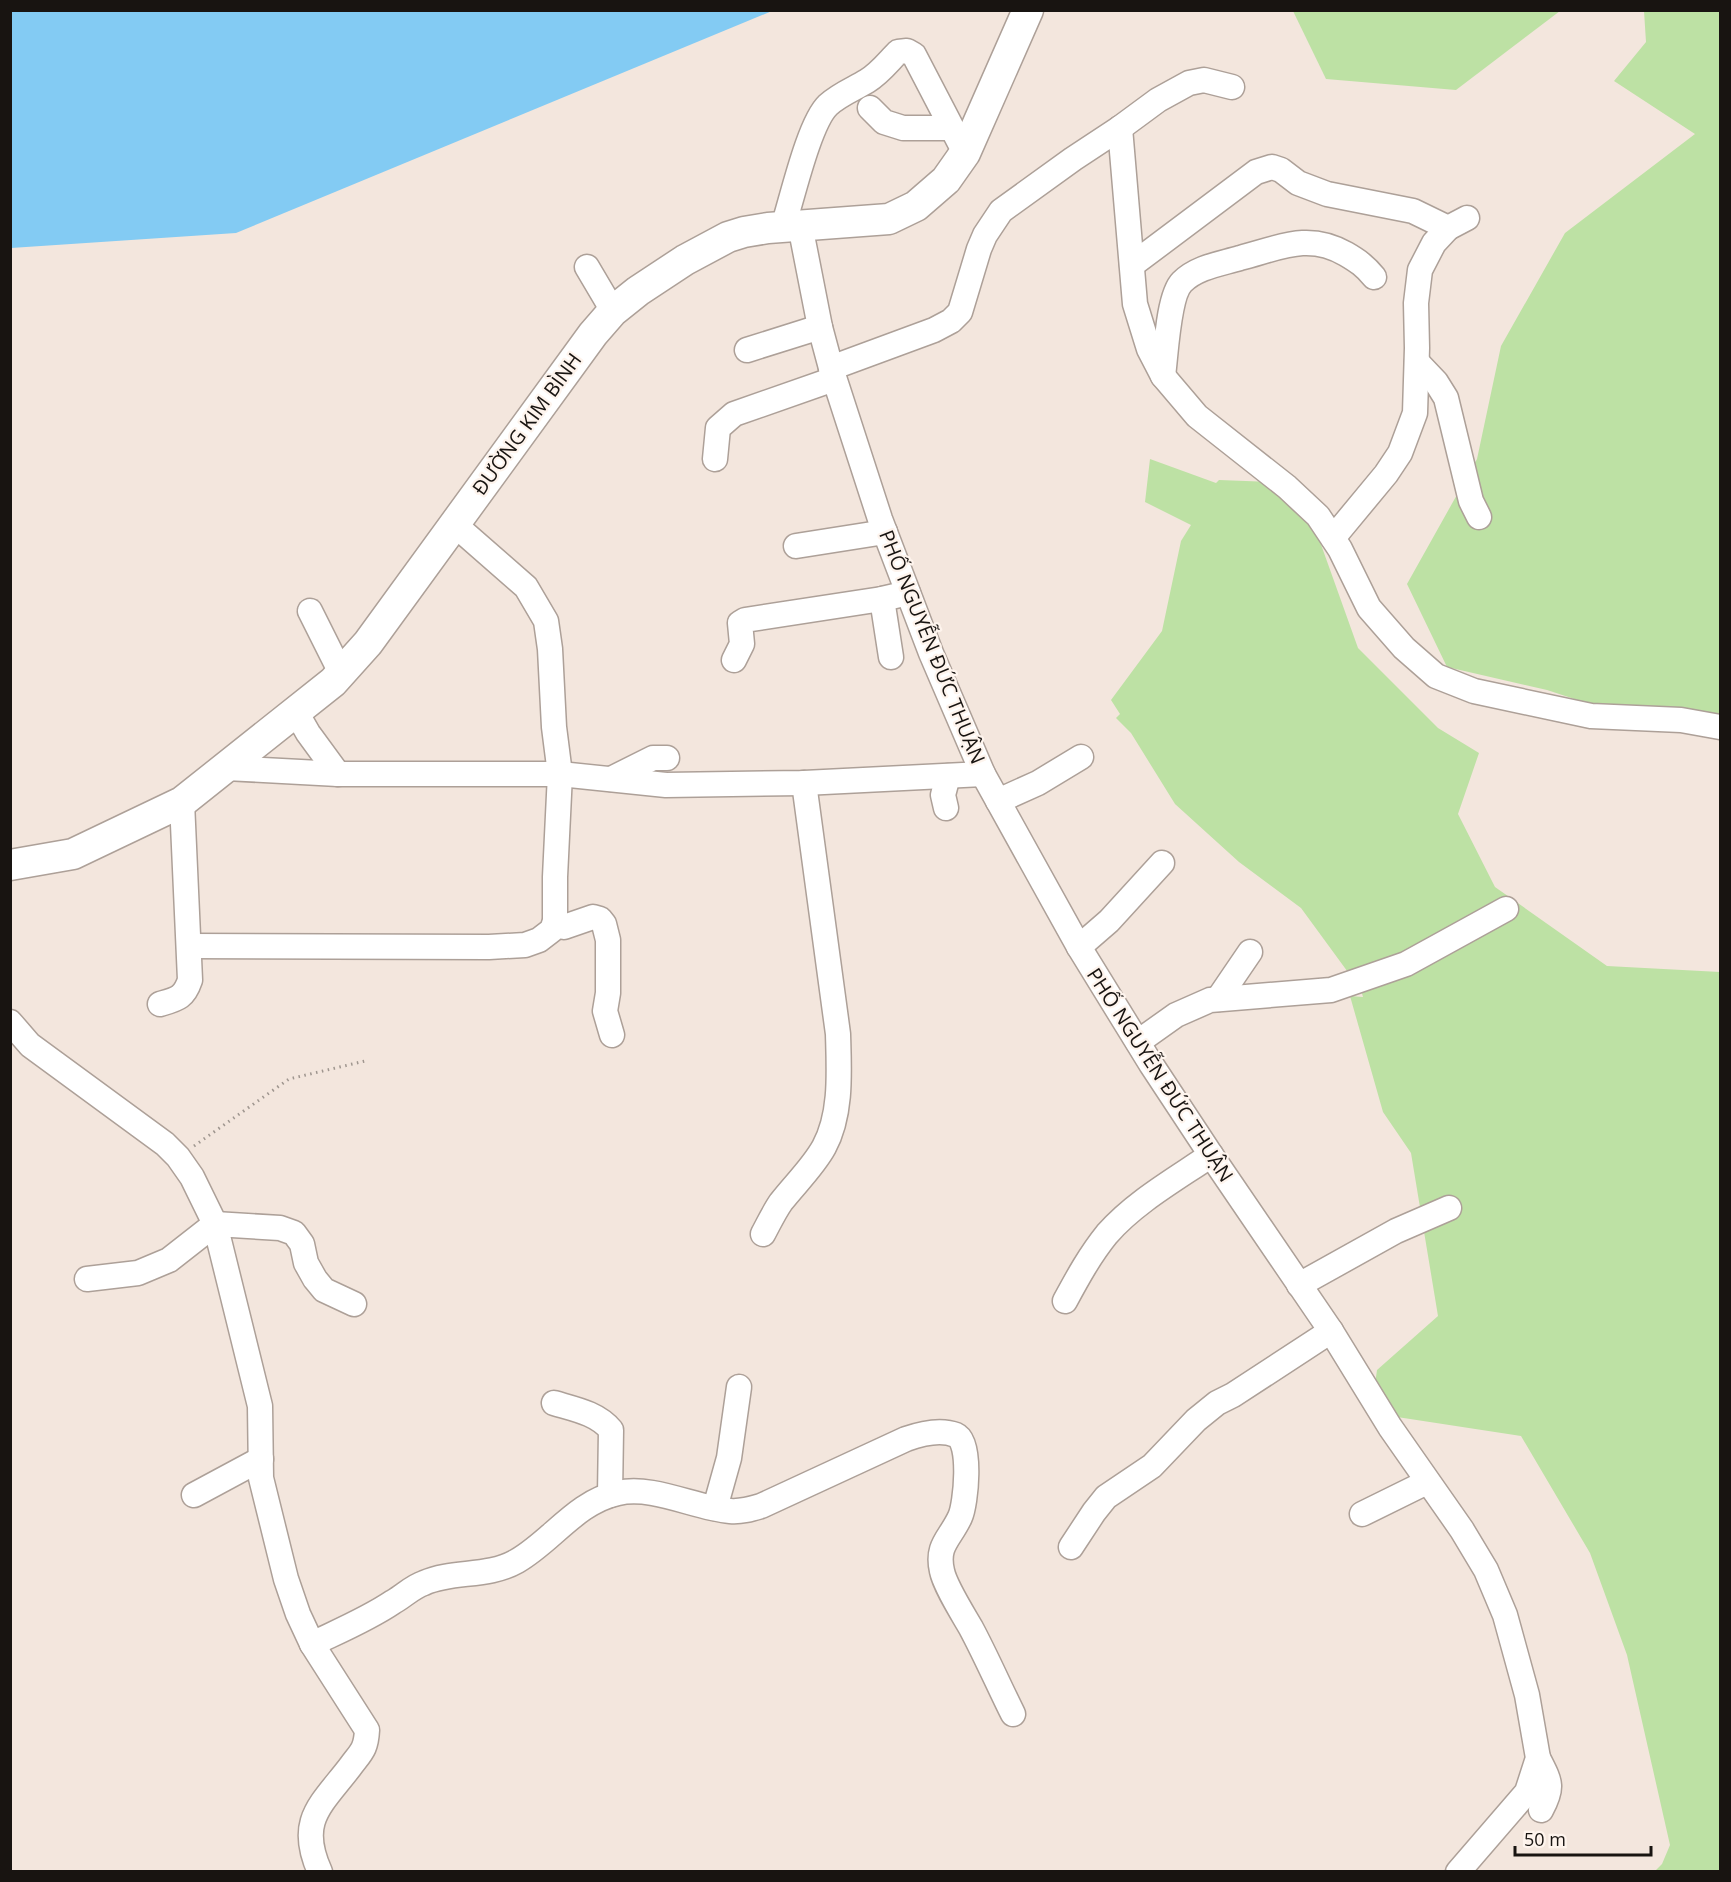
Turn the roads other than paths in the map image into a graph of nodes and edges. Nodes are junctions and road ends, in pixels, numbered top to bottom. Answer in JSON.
{"nodes":[{"id":1,"x":1028,"y":10,"type":"edge"},
{"id":2,"x":1233,"y":87,"type":"dead end"},
{"id":3,"x":870,"y":108,"type":"dead end"},
{"id":4,"x":1120,"y":128,"type":"junction"},
{"id":5,"x":958,"y":140,"type":"junction"},
{"id":6,"x":792,"y":226,"type":"junction"},
{"id":7,"x":1132,"y":266,"type":"junction"},
{"id":8,"x":586,"y":267,"type":"dead end"},
{"id":9,"x":1374,"y":277,"type":"dead end"},
{"id":10,"x":612,"y":311,"type":"junction"},
{"id":11,"x":820,"y":327,"type":"junction"},
{"id":12,"x":747,"y":350,"type":"dead end"},
{"id":13,"x":1417,"y":362,"type":"junction"},
{"id":14,"x":832,"y":373,"type":"junction"},
{"id":15,"x":1163,"y":376,"type":"junction"},
{"id":16,"x":715,"y":459,"type":"dead end"},
{"id":17,"x":1479,"y":517,"type":"dead end"},
{"id":18,"x":454,"y":524,"type":"junction"},
{"id":19,"x":885,"y":532,"type":"junction"},
{"id":20,"x":1333,"y":538,"type":"junction"},
{"id":21,"x":796,"y":546,"type":"dead end"},
{"id":22,"x":908,"y":593,"type":"junction"},
{"id":23,"x":882,"y":599,"type":"junction"},
{"id":24,"x":310,"y":611,"type":"dead end"},
{"id":25,"x":891,"y":657,"type":"dead end"},
{"id":26,"x":734,"y":660,"type":"dead end"},
{"id":27,"x":341,"y":673,"type":"junction"},
{"id":28,"x":296,"y":712,"type":"junction"},
{"id":29,"x":1720,"y":727,"type":"edge"},
{"id":30,"x":1081,"y":757,"type":"dead end"},
{"id":31,"x":667,"y":758,"type":"dead end"},
{"id":32,"x":226,"y":768,"type":"junction"},
{"id":33,"x":338,"y":774,"type":"junction"},
{"id":34,"x":560,"y":774,"type":"junction"},
{"id":35,"x":983,"y":774,"type":"junction"},
{"id":36,"x":948,"y":776,"type":"junction"},
{"id":37,"x":611,"y":779,"type":"junction"},
{"id":38,"x":804,"y":783,"type":"junction"},
{"id":39,"x":998,"y":801,"type":"junction"},
{"id":40,"x":182,"y":802,"type":"junction"},
{"id":41,"x":946,"y":808,"type":"dead end"},
{"id":42,"x":1162,"y":863,"type":"dead end"},
{"id":43,"x":10,"y":865,"type":"edge"},
{"id":44,"x":1506,"y":909,"type":"dead end"},
{"id":45,"x":555,"y":921,"type":"junction"},
{"id":46,"x":189,"y":946,"type":"junction"},
{"id":47,"x":1079,"y":947,"type":"junction"},
{"id":48,"x":1250,"y":952,"type":"dead end"},
{"id":49,"x":1218,"y":999,"type":"junction"},
{"id":50,"x":160,"y":1004,"type":"dead end"},
{"id":51,"x":10,"y":1022,"type":"edge"},
{"id":52,"x":612,"y":1035,"type":"dead end"},
{"id":53,"x":1138,"y":1042,"type":"junction"},
{"id":54,"x":1211,"y":1155,"type":"junction"},
{"id":55,"x":1449,"y":1208,"type":"dead end"},
{"id":56,"x":215,"y":1224,"type":"junction"},
{"id":57,"x":764,"y":1234,"type":"dead end"},
{"id":58,"x":87,"y":1279,"type":"dead end"},
{"id":59,"x":1299,"y":1285,"type":"junction"},
{"id":60,"x":1065,"y":1301,"type":"dead end"},
{"id":61,"x":354,"y":1304,"type":"dead end"},
{"id":62,"x":1331,"y":1331,"type":"junction"},
{"id":63,"x":739,"y":1387,"type":"dead end"},
{"id":64,"x":554,"y":1403,"type":"dead end"},
{"id":65,"x":261,"y":1459,"type":"junction"},
{"id":66,"x":1427,"y":1482,"type":"junction"},
{"id":67,"x":194,"y":1495,"type":"dead end"},
{"id":68,"x":610,"y":1495,"type":"junction"},
{"id":69,"x":715,"y":1508,"type":"junction"},
{"id":70,"x":1362,"y":1514,"type":"dead end"},
{"id":71,"x":1071,"y":1547,"type":"dead end"},
{"id":72,"x":312,"y":1644,"type":"junction"},
{"id":73,"x":1013,"y":1714,"type":"dead end"},
{"id":74,"x":1538,"y":1758,"type":"junction"},
{"id":75,"x":1541,"y":1810,"type":"dead end"},
{"id":76,"x":1462,"y":1870,"type":"edge"},
{"id":77,"x":320,"y":1872,"type":"edge"}],
"edges":[{"from":1,"to":5,"type":"main road","name":"ĐƯỜNG KIM BÌNH"},
{"from":2,"to":4,"type":"street"},
{"from":3,"to":5,"type":"street"},
{"from":4,"to":7,"type":"street"},
{"from":4,"to":14,"type":"street"},
{"from":5,"to":6,"type":"main road","name":"ĐƯỜNG KIM BÌNH"},
{"from":5,"to":6,"type":"street"},
{"from":6,"to":10,"type":"main road","name":"ĐƯỜNG KIM BÌNH"},
{"from":6,"to":11,"type":"street","name":"PHỐ NGUYỄN ĐỨC THUẬN"},
{"from":7,"to":13,"type":"street"},
{"from":7,"to":15,"type":"street"},
{"from":8,"to":10,"type":"street"},
{"from":9,"to":15,"type":"street"},
{"from":10,"to":18,"type":"main road","name":"ĐƯỜNG KIM BÌNH"},
{"from":11,"to":12,"type":"street"},
{"from":11,"to":14,"type":"street","name":"PHỐ NGUYỄN ĐỨC THUẬN"},
{"from":13,"to":17,"type":"street"},
{"from":13,"to":20,"type":"street"},
{"from":14,"to":16,"type":"street"},
{"from":14,"to":19,"type":"street","name":"PHỐ NGUYỄN ĐỨC THUẬN"},
{"from":15,"to":20,"type":"street"},
{"from":18,"to":27,"type":"main road","name":"ĐƯỜNG KIM BÌNH"},
{"from":18,"to":34,"type":"street"},
{"from":19,"to":21,"type":"street"},
{"from":19,"to":22,"type":"street","name":"PHỐ NGUYỄN ĐỨC THUẬN"},
{"from":20,"to":29,"type":"street"},
{"from":22,"to":23,"type":"street"},
{"from":22,"to":35,"type":"street","name":"PHỐ NGUYỄN ĐỨC THUẬN"},
{"from":23,"to":25,"type":"street"},
{"from":23,"to":26,"type":"street"},
{"from":24,"to":27,"type":"street"},
{"from":27,"to":28,"type":"main road","name":"ĐƯỜNG KIM BÌNH"},
{"from":28,"to":32,"type":"main road","name":"ĐƯỜNG KIM BÌNH"},
{"from":28,"to":33,"type":"street"},
{"from":30,"to":39,"type":"street"},
{"from":31,"to":37,"type":"street"},
{"from":32,"to":33,"type":"street"},
{"from":32,"to":40,"type":"main road","name":"ĐƯỜNG KIM BÌNH"},
{"from":33,"to":34,"type":"street"},
{"from":34,"to":37,"type":"street"},
{"from":34,"to":45,"type":"street"},
{"from":35,"to":36,"type":"street"},
{"from":35,"to":39,"type":"street","name":"PHỐ NGUYỄN ĐỨC THUẬN"},
{"from":36,"to":38,"type":"street"},
{"from":36,"to":41,"type":"street"},
{"from":37,"to":38,"type":"street"},
{"from":38,"to":57,"type":"street"},
{"from":39,"to":47,"type":"street","name":"PHỐ NGUYỄN ĐỨC THUẬN"},
{"from":40,"to":43,"type":"main road","name":"ĐƯỜNG KIM BÌNH"},
{"from":40,"to":46,"type":"street"},
{"from":42,"to":47,"type":"street"},
{"from":44,"to":49,"type":"street"},
{"from":45,"to":46,"type":"street"},
{"from":45,"to":52,"type":"street"},
{"from":46,"to":50,"type":"street"},
{"from":47,"to":53,"type":"street","name":"PHỐ NGUYỄN ĐỨC THUẬN"},
{"from":48,"to":49,"type":"street"},
{"from":49,"to":53,"type":"street"},
{"from":51,"to":56,"type":"street"},
{"from":53,"to":54,"type":"street","name":"PHỐ NGUYỄN ĐỨC THUẬN"},
{"from":54,"to":59,"type":"street","name":"PHỐ NGUYỄN ĐỨC THUẬN"},
{"from":54,"to":60,"type":"street"},
{"from":55,"to":59,"type":"street"},
{"from":56,"to":58,"type":"street"},
{"from":56,"to":61,"type":"street"},
{"from":56,"to":65,"type":"street"},
{"from":59,"to":62,"type":"street","name":"PHỐ NGUYỄN ĐỨC THUẬN"},
{"from":62,"to":66,"type":"street","name":"PHỐ NGUYỄN ĐỨC THUẬN"},
{"from":62,"to":71,"type":"street"},
{"from":63,"to":69,"type":"street"},
{"from":64,"to":68,"type":"street"},
{"from":65,"to":67,"type":"street"},
{"from":65,"to":72,"type":"street"},
{"from":66,"to":70,"type":"street"},
{"from":66,"to":74,"type":"street","name":"PHỐ NGUYỄN ĐỨC THUẬN"},
{"from":68,"to":69,"type":"street"},
{"from":68,"to":72,"type":"street"},
{"from":69,"to":73,"type":"street"},
{"from":72,"to":77,"type":"street"},
{"from":74,"to":75,"type":"street"},
{"from":74,"to":76,"type":"street","name":"PHỐ NGUYỄN ĐỨC THUẬN"}]}
